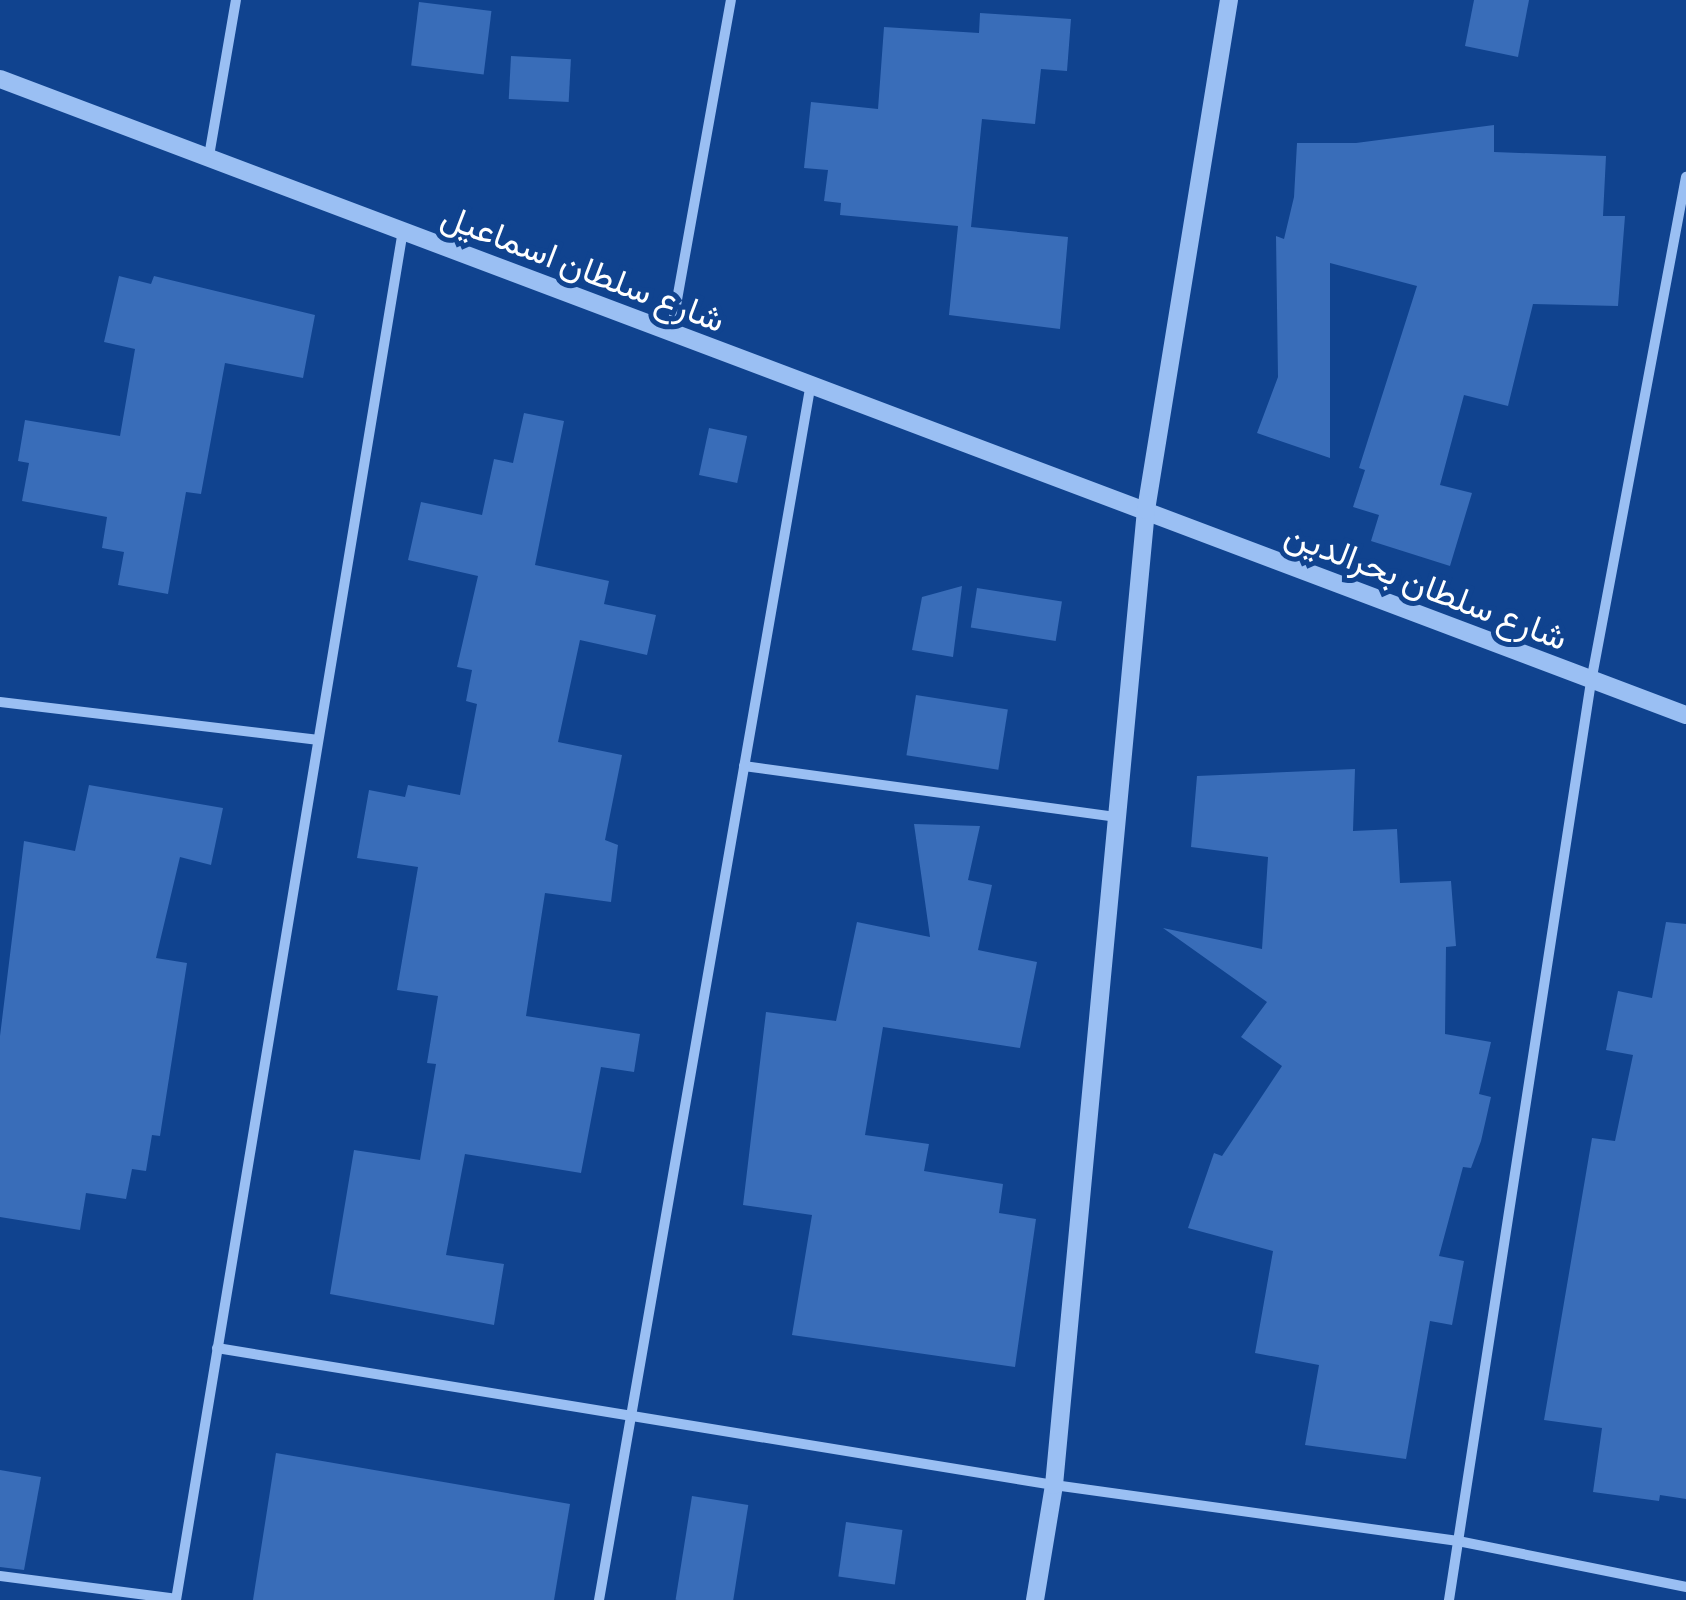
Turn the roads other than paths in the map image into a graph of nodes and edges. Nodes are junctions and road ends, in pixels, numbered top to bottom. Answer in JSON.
{"nodes":[{"id":1,"x":236,"y":0,"type":"edge"},
{"id":2,"x":731,"y":0,"type":"edge"},
{"id":3,"x":1229,"y":0,"type":"edge"},
{"id":4,"x":0,"y":80,"type":"edge"},
{"id":5,"x":209,"y":156,"type":"junction"},
{"id":6,"x":1686,"y":177,"type":"edge"},
{"id":7,"x":403,"y":231,"type":"junction"},
{"id":8,"x":671,"y":334,"type":"junction"},
{"id":9,"x":810,"y":388,"type":"junction"},
{"id":10,"x":1146,"y":510,"type":"junction"},
{"id":11,"x":1592,"y":682,"type":"junction"},
{"id":12,"x":0,"y":702,"type":"edge"},
{"id":13,"x":1686,"y":715,"type":"edge"},
{"id":14,"x":317,"y":740,"type":"junction"},
{"id":15,"x":744,"y":766,"type":"junction"},
{"id":16,"x":1114,"y":817,"type":"junction"},
{"id":17,"x":218,"y":1348,"type":"junction"},
{"id":18,"x":633,"y":1417,"type":"junction"},
{"id":19,"x":1054,"y":1486,"type":"junction"},
{"id":20,"x":1458,"y":1541,"type":"junction"},
{"id":21,"x":0,"y":1576,"type":"edge"},
{"id":22,"x":1686,"y":1587,"type":"edge"},
{"id":23,"x":176,"y":1600,"type":"edge"},
{"id":24,"x":600,"y":1600,"type":"edge"},
{"id":25,"x":1036,"y":1600,"type":"edge"},
{"id":26,"x":1449,"y":1600,"type":"edge"}],
"edges":[{"from":1,"to":5,"type":"street"},
{"from":2,"to":8,"type":"street"},
{"from":3,"to":10,"type":"street"},
{"from":4,"to":5,"type":"street","name":"شارع سلطان اسماعيل"},
{"from":5,"to":7,"type":"street","name":"شارع سلطان اسماعيل"},
{"from":6,"to":11,"type":"street"},
{"from":7,"to":8,"type":"street","name":"شارع سلطان اسماعيل"},
{"from":7,"to":14,"type":"street"},
{"from":8,"to":9,"type":"street","name":"شارع سلطان اسماعيل"},
{"from":9,"to":10,"type":"street","name":"شارع سلطان اسماعيل"},
{"from":9,"to":15,"type":"street"},
{"from":10,"to":11,"type":"street","name":"شارع سلطان بحرالدين"},
{"from":10,"to":16,"type":"street"},
{"from":11,"to":13,"type":"street","name":"شارع سلطان بحرالدين"},
{"from":11,"to":20,"type":"street"},
{"from":12,"to":14,"type":"street"},
{"from":14,"to":17,"type":"street"},
{"from":15,"to":16,"type":"street"},
{"from":15,"to":18,"type":"street"},
{"from":16,"to":19,"type":"street"},
{"from":17,"to":18,"type":"street"},
{"from":17,"to":23,"type":"street"},
{"from":18,"to":19,"type":"street"},
{"from":18,"to":24,"type":"street"},
{"from":19,"to":20,"type":"street"},
{"from":19,"to":25,"type":"street"},
{"from":20,"to":22,"type":"street"},
{"from":20,"to":26,"type":"street"},
{"from":21,"to":23,"type":"street"}]}
